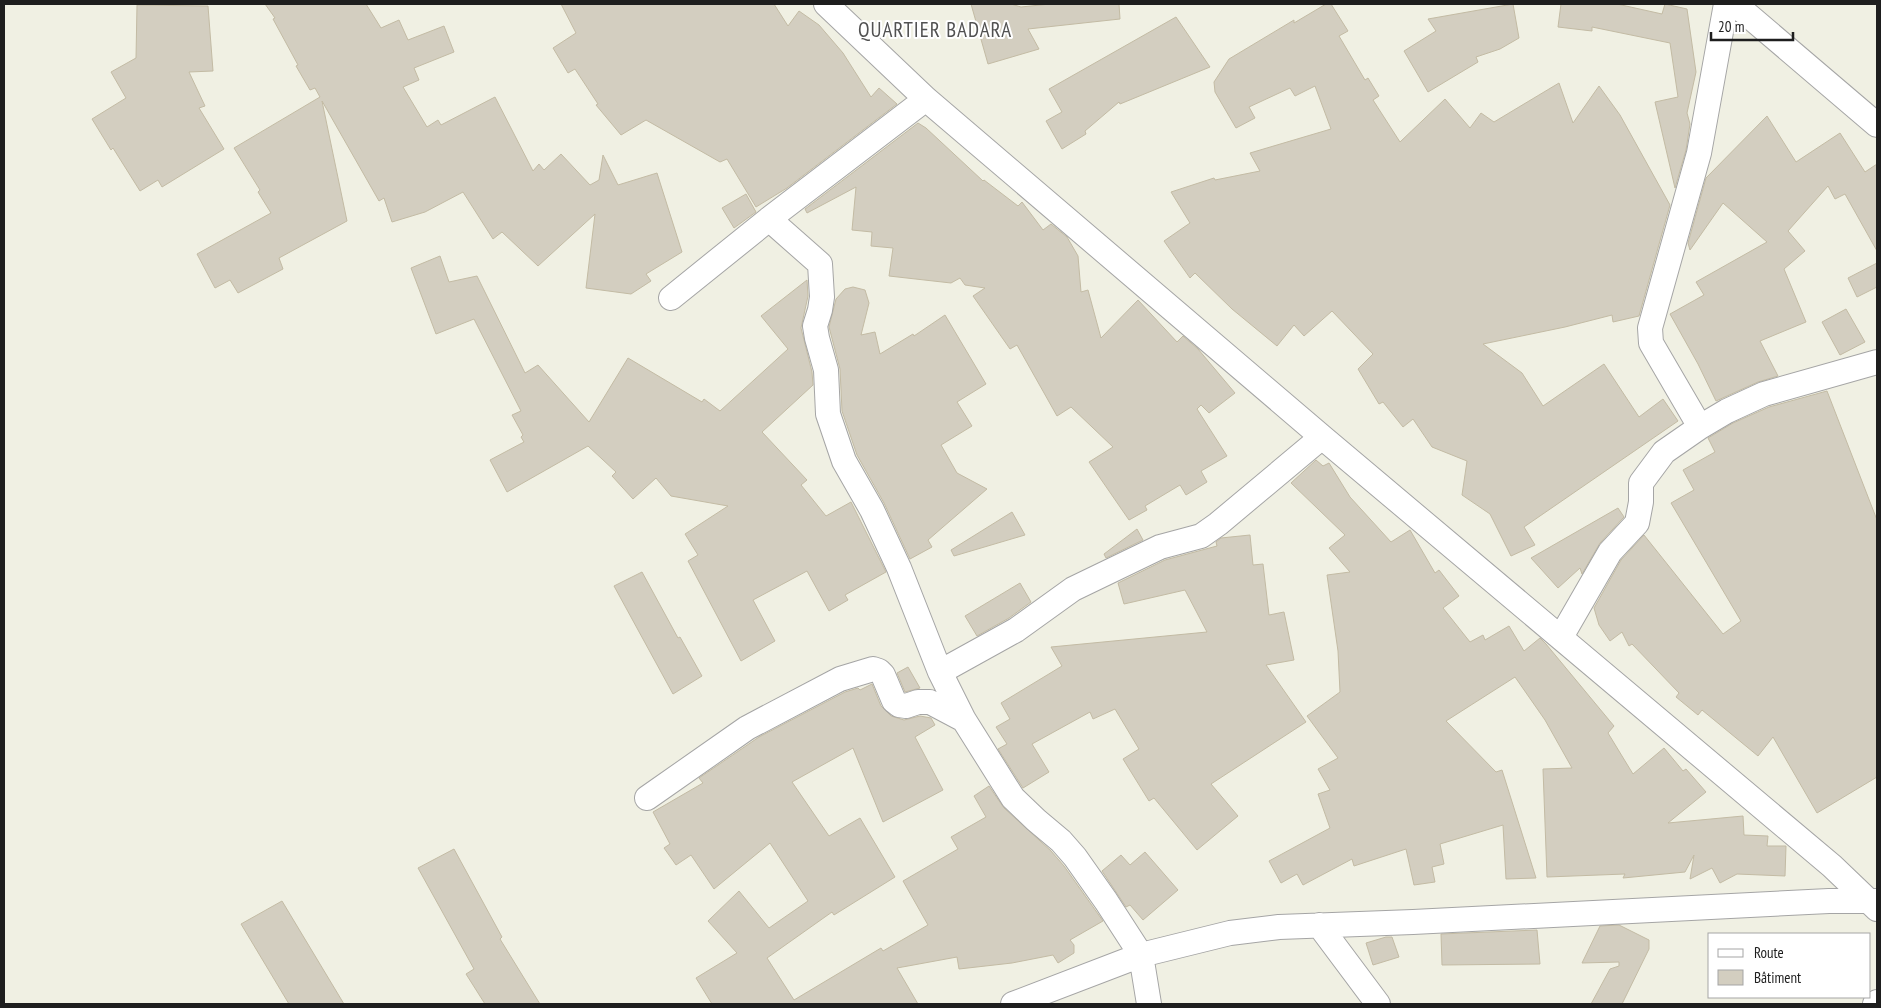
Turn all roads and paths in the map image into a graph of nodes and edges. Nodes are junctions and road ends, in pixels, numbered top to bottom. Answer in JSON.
{"nodes":[{"id":1,"x":826,"y":4,"type":"edge"},
{"id":2,"x":1726,"y":4,"type":"edge"},
{"id":3,"x":1735,"y":4,"type":"edge"},
{"id":4,"x":926,"y":99,"type":"junction"},
{"id":5,"x":1877,"y":125,"type":"edge"},
{"id":6,"x":769,"y":219,"type":"junction"},
{"id":7,"x":671,"y":298,"type":"dead end"},
{"id":8,"x":1877,"y":362,"type":"edge"},
{"id":9,"x":1700,"y":427,"type":"junction"},
{"id":10,"x":1322,"y":437,"type":"junction"},
{"id":11,"x":1561,"y":637,"type":"junction"},
{"id":12,"x":940,"y":672,"type":"junction"},
{"id":13,"x":964,"y":720,"type":"junction"},
{"id":14,"x":647,"y":798,"type":"dead end"},
{"id":15,"x":1875,"y":903,"type":"edge"},
{"id":16,"x":1319,"y":925,"type":"junction"},
{"id":17,"x":1141,"y":955,"type":"junction"},
{"id":18,"x":1013,"y":1004,"type":"edge"},
{"id":19,"x":1149,"y":1004,"type":"edge"},
{"id":20,"x":1378,"y":1004,"type":"edge"}],
"edges":[{"from":1,"to":4,"type":"street"},
{"from":2,"to":9,"type":"street"},
{"from":3,"to":5,"type":"street"},
{"from":4,"to":6,"type":"street"},
{"from":4,"to":10,"type":"street"},
{"from":6,"to":7,"type":"street"},
{"from":6,"to":12,"type":"street"},
{"from":8,"to":9,"type":"street"},
{"from":9,"to":11,"type":"street"},
{"from":10,"to":11,"type":"street"},
{"from":10,"to":12,"type":"street"},
{"from":11,"to":15,"type":"street"},
{"from":12,"to":13,"type":"street"},
{"from":13,"to":14,"type":"street"},
{"from":13,"to":17,"type":"street"},
{"from":15,"to":16,"type":"street"},
{"from":16,"to":17,"type":"street"},
{"from":16,"to":20,"type":"street"},
{"from":17,"to":18,"type":"street"},
{"from":17,"to":19,"type":"street"}]}
